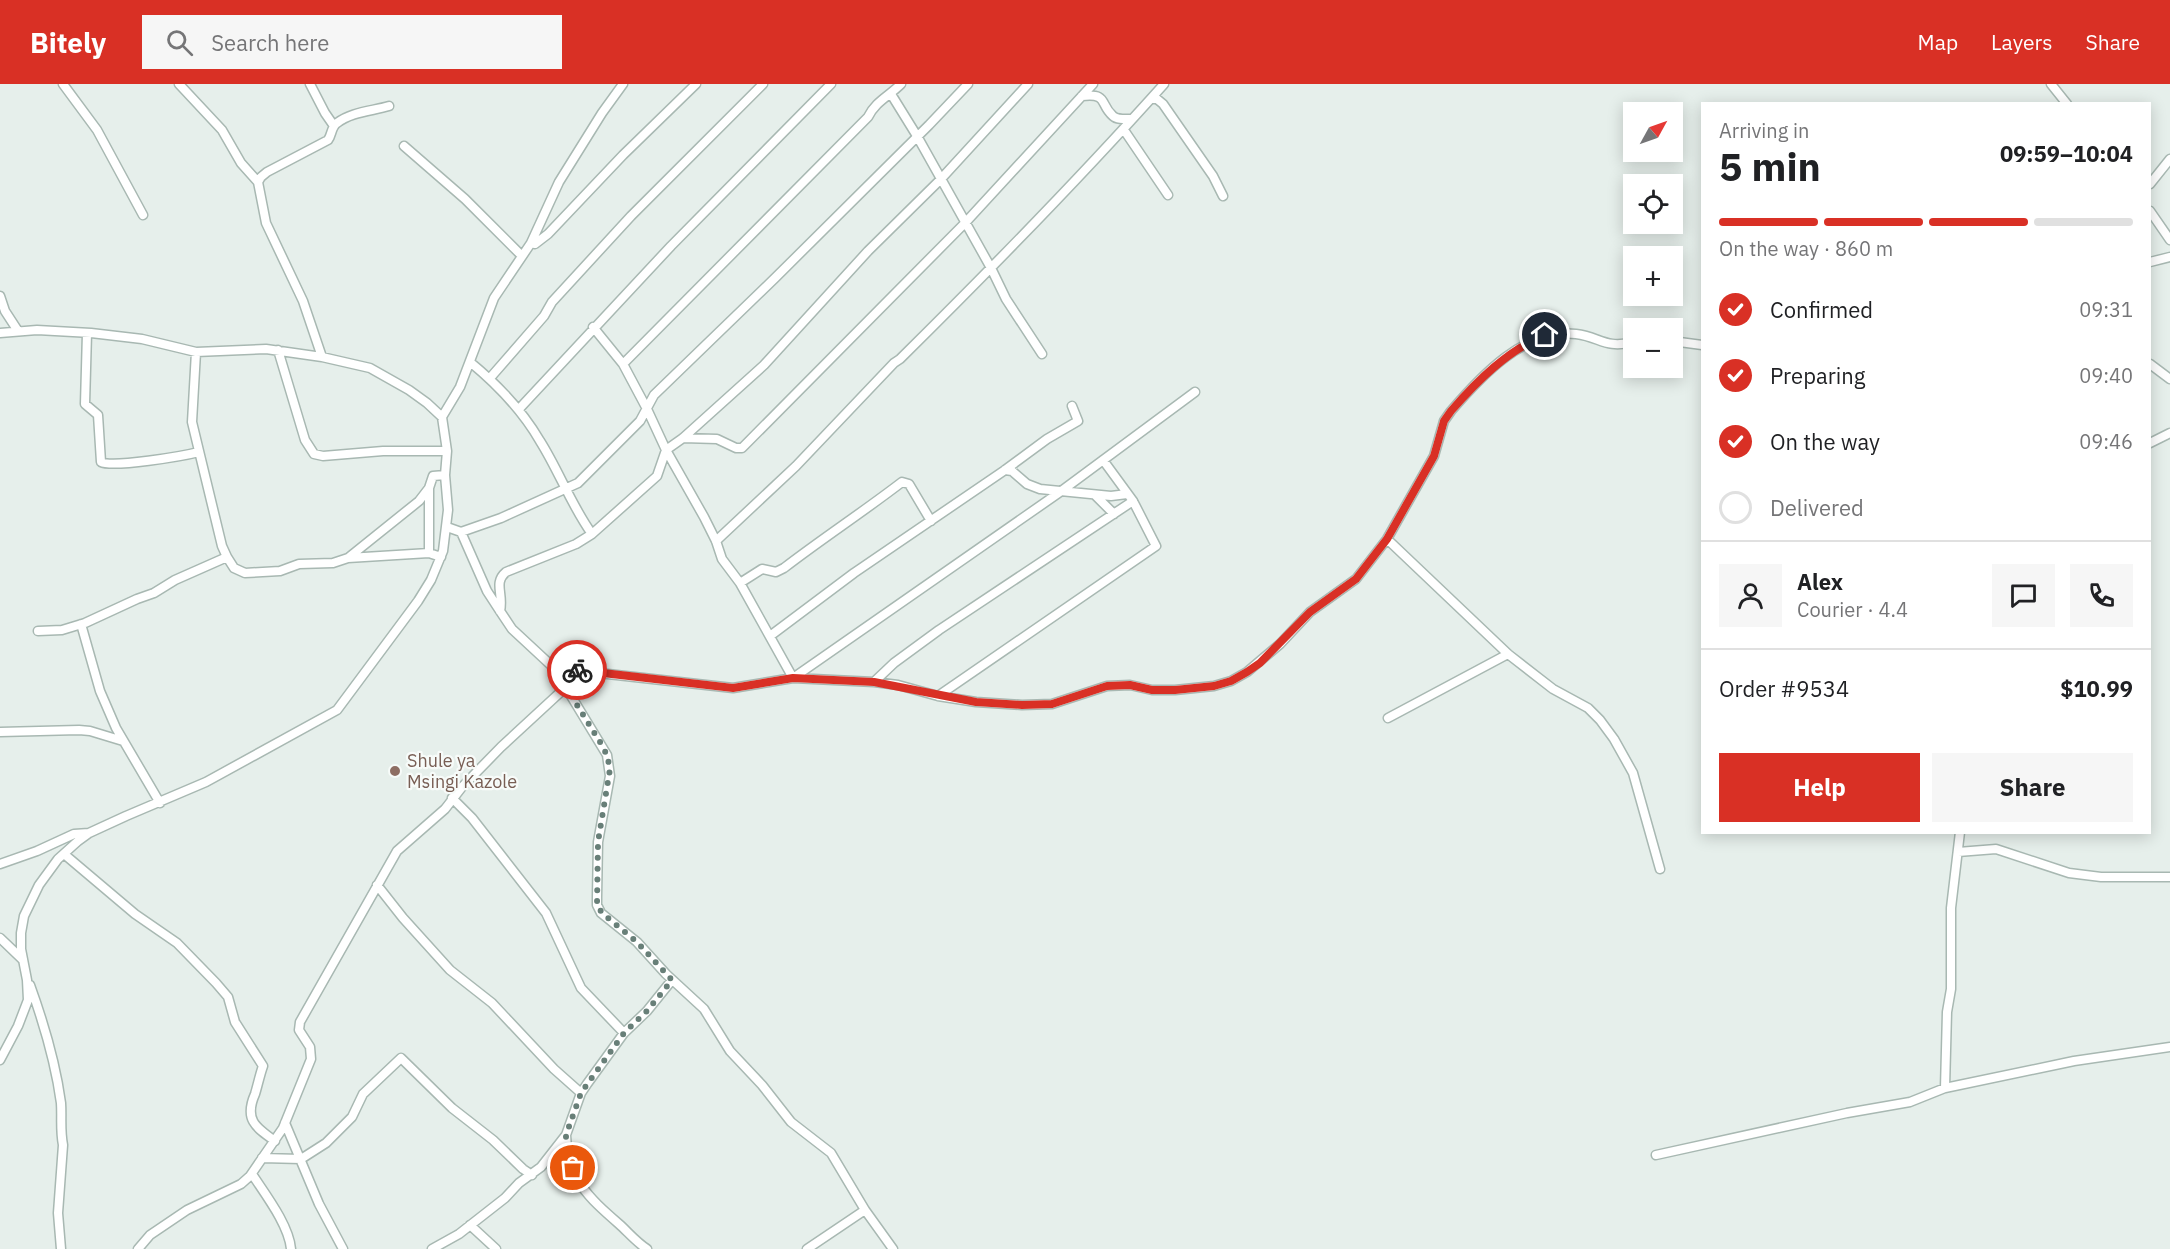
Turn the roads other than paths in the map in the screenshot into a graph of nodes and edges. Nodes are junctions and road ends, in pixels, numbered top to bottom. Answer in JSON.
{"nodes":[{"id":1,"x":63,"y":84,"type":"edge"},
{"id":2,"x":179,"y":84,"type":"edge"},
{"id":3,"x":310,"y":84,"type":"edge"},
{"id":4,"x":623,"y":84,"type":"edge"},
{"id":5,"x":696,"y":84,"type":"edge"},
{"id":6,"x":762,"y":84,"type":"edge"},
{"id":7,"x":831,"y":84,"type":"edge"},
{"id":8,"x":901,"y":84,"type":"edge"},
{"id":9,"x":968,"y":84,"type":"edge"},
{"id":10,"x":1028,"y":84,"type":"edge"},
{"id":11,"x":1093,"y":84,"type":"edge"},
{"id":12,"x":1164,"y":84,"type":"edge"},
{"id":13,"x":2051,"y":84,"type":"edge"},
{"id":14,"x":891,"y":94,"type":"junction"},
{"id":15,"x":1082,"y":96,"type":"junction"},
{"id":16,"x":1150,"y":99,"type":"junction"},
{"id":17,"x":2065,"y":102,"type":"edge"},
{"id":18,"x":389,"y":106,"type":"dead end"},
{"id":19,"x":1132,"y":119,"type":"junction"},
{"id":20,"x":333,"y":126,"type":"junction"},
{"id":21,"x":1124,"y":130,"type":"junction"},
{"id":22,"x":917,"y":136,"type":"junction"},
{"id":23,"x":404,"y":146,"type":"dead end"},
{"id":24,"x":2170,"y":159,"type":"edge"},
{"id":25,"x":940,"y":180,"type":"junction"},
{"id":26,"x":258,"y":182,"type":"junction"},
{"id":27,"x":2151,"y":183,"type":"edge"},
{"id":28,"x":1168,"y":195,"type":"dead end"},
{"id":29,"x":1223,"y":196,"type":"dead end"},
{"id":30,"x":2151,"y":212,"type":"edge"},
{"id":31,"x":143,"y":216,"type":"dead end"},
{"id":32,"x":965,"y":223,"type":"junction"},
{"id":33,"x":2170,"y":240,"type":"edge"},
{"id":34,"x":531,"y":243,"type":"junction"},
{"id":35,"x":522,"y":256,"type":"junction"},
{"id":36,"x":2170,"y":257,"type":"edge"},
{"id":37,"x":2151,"y":262,"type":"edge"},
{"id":38,"x":991,"y":268,"type":"junction"},
{"id":39,"x":0,"y":296,"type":"edge"},
{"id":40,"x":593,"y":327,"type":"junction"},
{"id":41,"x":18,"y":331,"type":"junction"},
{"id":42,"x":0,"y":333,"type":"edge"},
{"id":43,"x":87,"y":333,"type":"junction"},
{"id":44,"x":1683,"y":342,"type":"edge"},
{"id":45,"x":1623,"y":345,"type":"edge"},
{"id":46,"x":1701,"y":345,"type":"edge"},
{"id":47,"x":278,"y":350,"type":"junction"},
{"id":48,"x":196,"y":352,"type":"junction"},
{"id":49,"x":1042,"y":354,"type":"dead end"},
{"id":50,"x":322,"y":357,"type":"junction"},
{"id":51,"x":470,"y":362,"type":"junction"},
{"id":52,"x":623,"y":364,"type":"junction"},
{"id":53,"x":2151,"y":365,"type":"edge"},
{"id":54,"x":490,"y":378,"type":"junction"},
{"id":55,"x":2170,"y":379,"type":"edge"},
{"id":56,"x":1195,"y":392,"type":"dead end"},
{"id":57,"x":1072,"y":406,"type":"dead end"},
{"id":58,"x":519,"y":409,"type":"junction"},
{"id":59,"x":647,"y":409,"type":"junction"},
{"id":60,"x":442,"y":417,"type":"junction"},
{"id":61,"x":2170,"y":433,"type":"edge"},
{"id":62,"x":683,"y":438,"type":"junction"},
{"id":63,"x":2151,"y":442,"type":"edge"},
{"id":64,"x":666,"y":450,"type":"junction"},
{"id":65,"x":447,"y":451,"type":"junction"},
{"id":66,"x":199,"y":452,"type":"junction"},
{"id":67,"x":1103,"y":460,"type":"junction"},
{"id":68,"x":1005,"y":470,"type":"junction"},
{"id":69,"x":445,"y":475,"type":"junction"},
{"id":70,"x":429,"y":488,"type":"junction"},
{"id":71,"x":565,"y":490,"type":"junction"},
{"id":72,"x":1060,"y":492,"type":"junction"},
{"id":73,"x":1095,"y":495,"type":"junction"},
{"id":74,"x":1130,"y":498,"type":"junction"},
{"id":75,"x":1114,"y":514,"type":"junction"},
{"id":76,"x":931,"y":521,"type":"junction"},
{"id":77,"x":447,"y":527,"type":"junction"},
{"id":78,"x":461,"y":532,"type":"junction"},
{"id":79,"x":592,"y":534,"type":"junction"},
{"id":80,"x":1387,"y":539,"type":"junction"},
{"id":81,"x":716,"y":541,"type":"junction"},
{"id":82,"x":429,"y":553,"type":"junction"},
{"id":83,"x":226,"y":557,"type":"junction"},
{"id":84,"x":441,"y":557,"type":"junction"},
{"id":85,"x":348,"y":558,"type":"junction"},
{"id":86,"x":740,"y":583,"type":"junction"},
{"id":87,"x":500,"y":611,"type":"junction"},
{"id":88,"x":81,"y":624,"type":"junction"},
{"id":89,"x":38,"y":631,"type":"dead end"},
{"id":90,"x":771,"y":636,"type":"junction"},
{"id":91,"x":1508,"y":654,"type":"junction"},
{"id":92,"x":554,"y":668,"type":"junction"},
{"id":93,"x":793,"y":678,"type":"junction"},
{"id":94,"x":874,"y":682,"type":"junction"},
{"id":95,"x":566,"y":687,"type":"junction"},
{"id":96,"x":938,"y":696,"type":"junction"},
{"id":97,"x":1388,"y":718,"type":"dead end"},
{"id":98,"x":0,"y":732,"type":"edge"},
{"id":99,"x":123,"y":741,"type":"junction"},
{"id":100,"x":453,"y":798,"type":"junction"},
{"id":101,"x":160,"y":803,"type":"junction"},
{"id":102,"x":89,"y":834,"type":"junction"},
{"id":103,"x":1960,"y":834,"type":"edge"},
{"id":104,"x":1958,"y":852,"type":"junction"},
{"id":105,"x":64,"y":854,"type":"junction"},
{"id":106,"x":0,"y":864,"type":"edge"},
{"id":107,"x":1660,"y":869,"type":"dead end"},
{"id":108,"x":2170,"y":877,"type":"edge"},
{"id":109,"x":377,"y":885,"type":"junction"},
{"id":110,"x":0,"y":938,"type":"edge"},
{"id":111,"x":22,"y":959,"type":"junction"},
{"id":112,"x":27,"y":980,"type":"junction"},
{"id":113,"x":672,"y":980,"type":"junction"},
{"id":114,"x":624,"y":1033,"type":"junction"},
{"id":115,"x":2170,"y":1047,"type":"edge"},
{"id":116,"x":0,"y":1060,"type":"edge"},
{"id":117,"x":1945,"y":1088,"type":"junction"},
{"id":118,"x":581,"y":1093,"type":"junction"},
{"id":119,"x":285,"y":1123,"type":"junction"},
{"id":120,"x":566,"y":1135,"type":"junction"},
{"id":121,"x":275,"y":1141,"type":"junction"},
{"id":122,"x":1656,"y":1155,"type":"dead end"},
{"id":123,"x":262,"y":1158,"type":"junction"},
{"id":124,"x":301,"y":1159,"type":"junction"},
{"id":125,"x":252,"y":1174,"type":"junction"},
{"id":126,"x":532,"y":1175,"type":"junction"},
{"id":127,"x":865,"y":1210,"type":"junction"},
{"id":128,"x":470,"y":1225,"type":"junction"},
{"id":129,"x":61,"y":1249,"type":"edge"},
{"id":130,"x":138,"y":1249,"type":"edge"},
{"id":131,"x":291,"y":1249,"type":"edge"},
{"id":132,"x":343,"y":1249,"type":"edge"},
{"id":133,"x":432,"y":1249,"type":"edge"},
{"id":134,"x":496,"y":1249,"type":"edge"},
{"id":135,"x":647,"y":1249,"type":"edge"},
{"id":136,"x":807,"y":1249,"type":"edge"},
{"id":137,"x":894,"y":1249,"type":"edge"}],
"edges":[{"from":1,"to":31,"type":"street"},
{"from":2,"to":26,"type":"street"},
{"from":3,"to":20,"type":"street"},
{"from":4,"to":34,"type":"street"},
{"from":5,"to":34,"type":"street"},
{"from":6,"to":54,"type":"street"},
{"from":7,"to":40,"type":"street"},
{"from":8,"to":14,"type":"street"},
{"from":9,"to":22,"type":"street"},
{"from":10,"to":25,"type":"street"},
{"from":11,"to":15,"type":"street"},
{"from":12,"to":16,"type":"street"},
{"from":13,"to":17,"type":"street"},
{"from":14,"to":22,"type":"street"},
{"from":14,"to":52,"type":"street"},
{"from":15,"to":19,"type":"street"},
{"from":15,"to":32,"type":"street"},
{"from":16,"to":19,"type":"street"},
{"from":16,"to":29,"type":"street"},
{"from":18,"to":20,"type":"street"},
{"from":19,"to":21,"type":"street"},
{"from":20,"to":26,"type":"street"},
{"from":21,"to":28,"type":"street"},
{"from":21,"to":38,"type":"street"},
{"from":22,"to":25,"type":"street"},
{"from":22,"to":59,"type":"street"},
{"from":23,"to":35,"type":"street"},
{"from":24,"to":27,"type":"street"},
{"from":25,"to":32,"type":"street"},
{"from":25,"to":62,"type":"street"},
{"from":26,"to":50,"type":"street"},
{"from":30,"to":33,"type":"street"},
{"from":32,"to":38,"type":"street"},
{"from":32,"to":62,"type":"street"},
{"from":34,"to":35,"type":"street"},
{"from":35,"to":51,"type":"street"},
{"from":36,"to":37,"type":"street"},
{"from":38,"to":49,"type":"street"},
{"from":38,"to":81,"type":"street"},
{"from":39,"to":41,"type":"street"},
{"from":40,"to":52,"type":"street"},
{"from":40,"to":58,"type":"street"},
{"from":41,"to":42,"type":"street"},
{"from":41,"to":43,"type":"street"},
{"from":43,"to":48,"type":"street"},
{"from":43,"to":66,"type":"street"},
{"from":44,"to":46,"type":"street"},
{"from":45,"to":80,"type":"street"},
{"from":47,"to":48,"type":"street"},
{"from":47,"to":50,"type":"street"},
{"from":47,"to":65,"type":"street"},
{"from":48,"to":66,"type":"street"},
{"from":50,"to":60,"type":"street"},
{"from":51,"to":54,"type":"street"},
{"from":51,"to":60,"type":"street"},
{"from":52,"to":59,"type":"street"},
{"from":53,"to":55,"type":"street"},
{"from":54,"to":58,"type":"street"},
{"from":56,"to":67,"type":"street"},
{"from":57,"to":68,"type":"street"},
{"from":58,"to":71,"type":"street"},
{"from":59,"to":64,"type":"street"},
{"from":59,"to":71,"type":"street"},
{"from":60,"to":65,"type":"street"},
{"from":61,"to":63,"type":"street"},
{"from":62,"to":64,"type":"street"},
{"from":64,"to":79,"type":"street"},
{"from":64,"to":81,"type":"street"},
{"from":65,"to":69,"type":"street"},
{"from":66,"to":83,"type":"street"},
{"from":67,"to":72,"type":"street"},
{"from":67,"to":74,"type":"street"},
{"from":68,"to":72,"type":"street"},
{"from":68,"to":76,"type":"street"},
{"from":69,"to":70,"type":"street"},
{"from":69,"to":77,"type":"street"},
{"from":70,"to":82,"type":"street"},
{"from":70,"to":85,"type":"street"},
{"from":71,"to":78,"type":"street"},
{"from":71,"to":79,"type":"street"},
{"from":72,"to":73,"type":"street"},
{"from":72,"to":93,"type":"street"},
{"from":73,"to":74,"type":"street"},
{"from":73,"to":75,"type":"street"},
{"from":74,"to":75,"type":"street"},
{"from":74,"to":96,"type":"street"},
{"from":75,"to":94,"type":"street"},
{"from":76,"to":86,"type":"street"},
{"from":76,"to":90,"type":"street"},
{"from":77,"to":78,"type":"street"},
{"from":77,"to":84,"type":"street"},
{"from":78,"to":87,"type":"street"},
{"from":79,"to":87,"type":"street"},
{"from":80,"to":91,"type":"street"},
{"from":80,"to":96,"type":"street"},
{"from":81,"to":86,"type":"street"},
{"from":82,"to":84,"type":"street"},
{"from":82,"to":85,"type":"street"},
{"from":83,"to":85,"type":"street"},
{"from":83,"to":88,"type":"street"},
{"from":84,"to":101,"type":"street"},
{"from":86,"to":90,"type":"street"},
{"from":87,"to":92,"type":"street"},
{"from":88,"to":89,"type":"street"},
{"from":88,"to":99,"type":"street"},
{"from":90,"to":93,"type":"street"},
{"from":91,"to":97,"type":"street"},
{"from":91,"to":107,"type":"street"},
{"from":92,"to":93,"type":"street"},
{"from":92,"to":95,"type":"street"},
{"from":93,"to":94,"type":"street"},
{"from":94,"to":96,"type":"street"},
{"from":95,"to":100,"type":"street"},
{"from":95,"to":113,"type":"street"},
{"from":98,"to":99,"type":"street"},
{"from":99,"to":101,"type":"street"},
{"from":100,"to":109,"type":"street"},
{"from":100,"to":114,"type":"street"},
{"from":101,"to":102,"type":"street"},
{"from":102,"to":105,"type":"street"},
{"from":102,"to":106,"type":"street"},
{"from":103,"to":104,"type":"street"},
{"from":104,"to":108,"type":"street"},
{"from":104,"to":117,"type":"street"},
{"from":105,"to":111,"type":"street"},
{"from":105,"to":121,"type":"street"},
{"from":109,"to":118,"type":"street"},
{"from":109,"to":119,"type":"street"},
{"from":110,"to":111,"type":"street"},
{"from":111,"to":112,"type":"street"},
{"from":112,"to":116,"type":"street"},
{"from":112,"to":129,"type":"street"},
{"from":113,"to":114,"type":"street"},
{"from":113,"to":127,"type":"street"},
{"from":114,"to":118,"type":"street"},
{"from":115,"to":117,"type":"street"},
{"from":117,"to":122,"type":"street"},
{"from":118,"to":120,"type":"street"},
{"from":119,"to":121,"type":"street"},
{"from":119,"to":124,"type":"street"},
{"from":120,"to":126,"type":"street"},
{"from":120,"to":135,"type":"street"},
{"from":121,"to":123,"type":"street"},
{"from":123,"to":124,"type":"street"},
{"from":123,"to":125,"type":"street"},
{"from":124,"to":126,"type":"street"},
{"from":124,"to":132,"type":"street"},
{"from":125,"to":130,"type":"street"},
{"from":125,"to":131,"type":"street"},
{"from":126,"to":128,"type":"street"},
{"from":127,"to":136,"type":"street"},
{"from":127,"to":137,"type":"street"},
{"from":128,"to":133,"type":"street"},
{"from":128,"to":134,"type":"street"}]}
